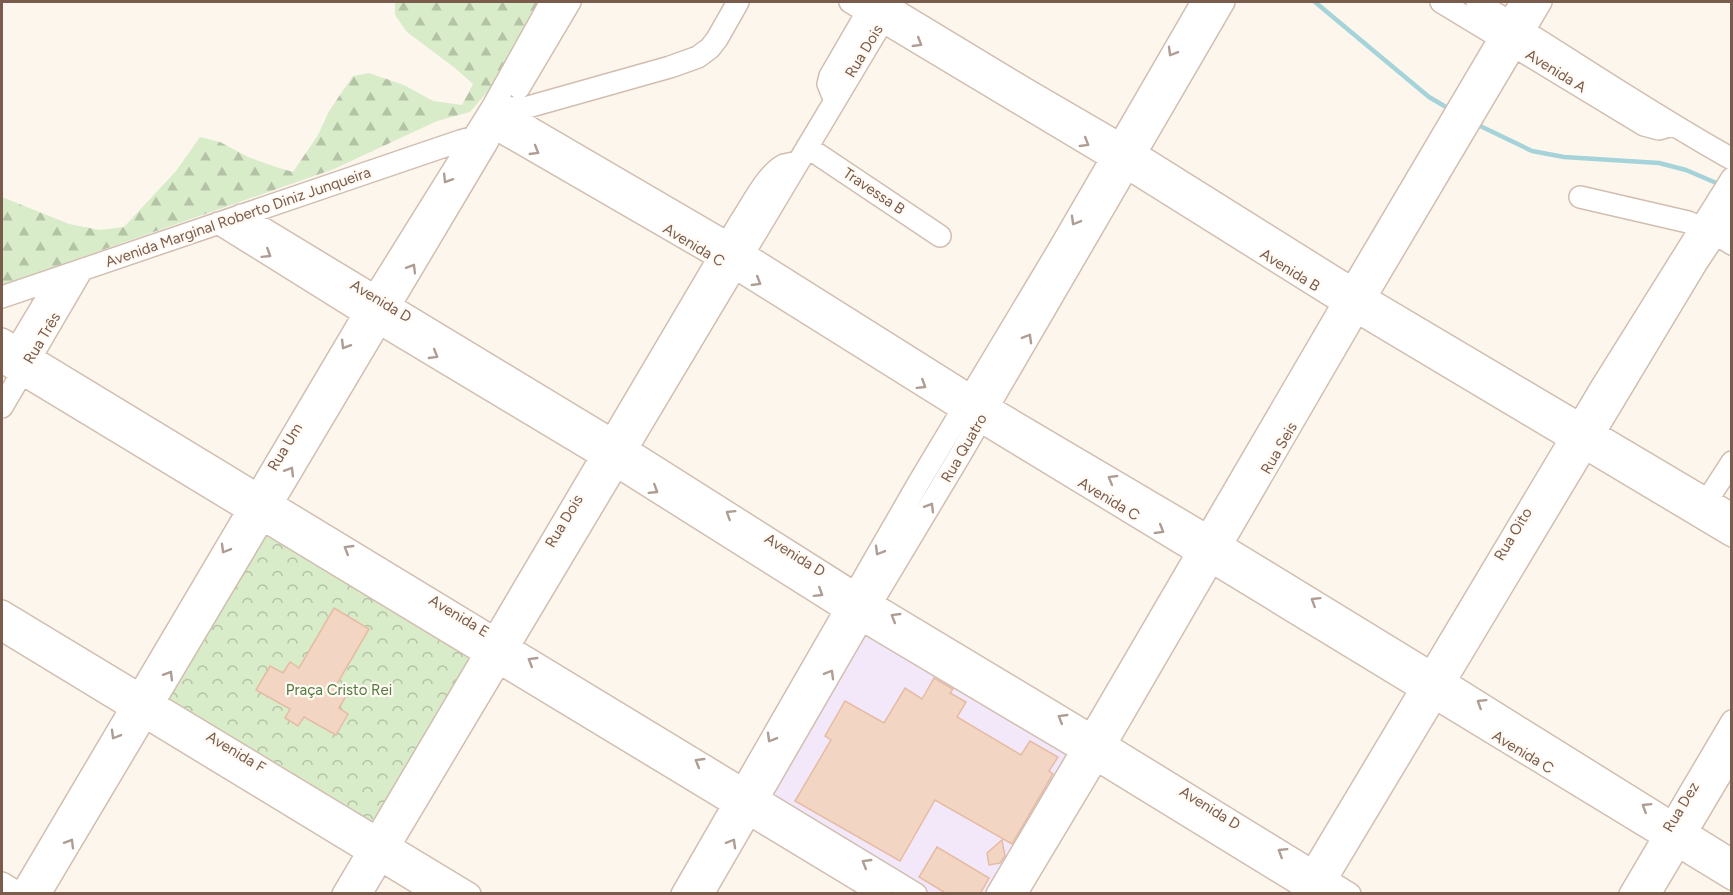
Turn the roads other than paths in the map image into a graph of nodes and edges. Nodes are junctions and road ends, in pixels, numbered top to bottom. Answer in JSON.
{"nodes":[{"id":1,"x":551,"y":2,"type":"edge"},
{"id":2,"x":570,"y":2,"type":"edge"},
{"id":3,"x":738,"y":2,"type":"edge"},
{"id":4,"x":1202,"y":2,"type":"edge"},
{"id":5,"x":1224,"y":2,"type":"edge"},
{"id":6,"x":1441,"y":2,"type":"edge"},
{"id":7,"x":1477,"y":2,"type":"edge"},
{"id":8,"x":1521,"y":2,"type":"edge"},
{"id":9,"x":1541,"y":2,"type":"edge"},
{"id":10,"x":877,"y":6,"type":"edge"},
{"id":11,"x":1512,"y":34,"type":"junction"},
{"id":12,"x":493,"y":119,"type":"junction"},
{"id":13,"x":803,"y":155,"type":"junction"},
{"id":14,"x":1123,"y":156,"type":"junction"},
{"id":15,"x":1731,"y":159,"type":"edge"},
{"id":16,"x":1731,"y":179,"type":"edge"},
{"id":17,"x":1580,"y":197,"type":"dead end"},
{"id":18,"x":1726,"y":209,"type":"edge"},
{"id":19,"x":241,"y":215,"type":"junction"},
{"id":20,"x":218,"y":223,"type":"junction"},
{"id":21,"x":1716,"y":235,"type":"edge"},
{"id":22,"x":940,"y":236,"type":"dead end"},
{"id":23,"x":731,"y":256,"type":"junction"},
{"id":24,"x":82,"y":270,"type":"junction"},
{"id":25,"x":59,"y":278,"type":"junction"},
{"id":26,"x":2,"y":297,"type":"edge"},
{"id":27,"x":1355,"y":300,"type":"junction"},
{"id":28,"x":377,"y":310,"type":"junction"},
{"id":29,"x":11,"y":360,"type":"edge"},
{"id":30,"x":2,"y":407,"type":"edge"},
{"id":31,"x":975,"y":408,"type":"junction"},
{"id":32,"x":1583,"y":435,"type":"junction"},
{"id":33,"x":614,"y":453,"type":"junction"},
{"id":34,"x":1731,"y":462,"type":"edge"},
{"id":35,"x":1708,"y":499,"type":"junction"},
{"id":36,"x":260,"y":506,"type":"junction"},
{"id":37,"x":1731,"y":514,"type":"edge"},
{"id":38,"x":1731,"y":536,"type":"edge"},
{"id":39,"x":1210,"y":549,"type":"junction"},
{"id":40,"x":859,"y":606,"type":"junction"},
{"id":41,"x":2,"y":611,"type":"edge"},
{"id":42,"x":2,"y":630,"type":"edge"},
{"id":43,"x":496,"y":650,"type":"junction"},
{"id":44,"x":1433,"y":685,"type":"junction"},
{"id":45,"x":142,"y":705,"type":"junction"},
{"id":46,"x":1731,"y":721,"type":"edge"},
{"id":47,"x":1094,"y":747,"type":"junction"},
{"id":48,"x":1731,"y":756,"type":"edge"},
{"id":49,"x":746,"y":801,"type":"junction"},
{"id":50,"x":1675,"y":835,"type":"junction"},
{"id":51,"x":378,"y":849,"type":"junction"},
{"id":52,"x":1731,"y":860,"type":"edge"},
{"id":53,"x":1731,"y":879,"type":"edge"},
{"id":54,"x":2,"y":883,"type":"edge"},
{"id":55,"x":1312,"y":886,"type":"edge"},
{"id":56,"x":20,"y":894,"type":"edge"},
{"id":57,"x":40,"y":894,"type":"edge"},
{"id":58,"x":343,"y":894,"type":"edge"},
{"id":59,"x":361,"y":894,"type":"edge"},
{"id":60,"x":436,"y":894,"type":"edge"},
{"id":61,"x":470,"y":894,"type":"edge"},
{"id":62,"x":682,"y":894,"type":"edge"},
{"id":63,"x":703,"y":894,"type":"edge"},
{"id":64,"x":881,"y":894,"type":"edge"},
{"id":65,"x":916,"y":894,"type":"edge"},
{"id":66,"x":997,"y":894,"type":"edge"},
{"id":67,"x":1016,"y":894,"type":"edge"},
{"id":68,"x":1350,"y":894,"type":"edge"},
{"id":69,"x":1630,"y":894,"type":"edge"},
{"id":70,"x":1650,"y":894,"type":"edge"}],
"edges":[{"from":1,"to":12,"type":"street","name":"Rua Um"},
{"from":2,"to":12,"type":"street","name":"Rua Um"},
{"from":3,"to":12,"type":"street","name":"Avenida Marginal Roberto Diniz Junqueira"},
{"from":4,"to":14,"type":"street","name":"Rua Quatro","one_way":true},
{"from":5,"to":14,"type":"street","name":"Rua Quatro"},
{"from":6,"to":11,"type":"street","name":"Avenida A"},
{"from":7,"to":11,"type":"street","name":"Avenida A"},
{"from":8,"to":11,"type":"street","name":"Rua Seis"},
{"from":9,"to":11,"type":"street","name":"Rua Seis"},
{"from":10,"to":13,"type":"street","name":"Rua Dois"},
{"from":10,"to":14,"type":"street","name":"Avenida B"},
{"from":11,"to":15,"type":"street","name":"Avenida A"},
{"from":11,"to":27,"type":"street","name":"Rua Seis"},
{"from":12,"to":19,"type":"street","name":"Avenida Marginal Roberto Diniz Junqueira"},
{"from":12,"to":23,"type":"street","name":"Avenida C"},
{"from":12,"to":28,"type":"street","name":"Rua Um"},
{"from":13,"to":22,"type":"street","name":"Travessa B"},
{"from":13,"to":23,"type":"street","name":"Rua Dois"},
{"from":14,"to":27,"type":"street","name":"Avenida B"},
{"from":14,"to":31,"type":"street","name":"Rua Quatro"},
{"from":16,"to":18,"type":"street","name":"Rua Oito"},
{"from":17,"to":21,"type":"street"},
{"from":18,"to":21,"type":"street","name":"Rua Oito"},
{"from":19,"to":20,"type":"street","name":"Avenida Marginal Roberto Diniz Junqueira"},
{"from":19,"to":28,"type":"street","name":"Avenida D"},
{"from":20,"to":24,"type":"street","name":"Avenida Marginal Roberto Diniz Junqueira"},
{"from":20,"to":28,"type":"street","name":"Avenida D","one_way":true},
{"from":21,"to":32,"type":"street","name":"Rua Oito"},
{"from":23,"to":31,"type":"street","name":"Avenida C"},
{"from":23,"to":33,"type":"street","name":"Rua Dois"},
{"from":24,"to":25,"type":"street","name":"Avenida Marginal Roberto Diniz Junqueira"},
{"from":24,"to":29,"type":"street","name":"Rua Três"},
{"from":25,"to":26,"type":"street","name":"Avenida Marginal Roberto Diniz Junqueira"},
{"from":25,"to":29,"type":"street","name":"Rua Três"},
{"from":27,"to":32,"type":"street","name":"Avenida B"},
{"from":27,"to":39,"type":"street","name":"Rua Seis"},
{"from":28,"to":33,"type":"street","name":"Avenida D"},
{"from":28,"to":36,"type":"street","name":"Rua Um"},
{"from":29,"to":30,"type":"street","name":"Rua Três"},
{"from":29,"to":36,"type":"street","name":"Avenida E"},
{"from":31,"to":39,"type":"street","name":"Avenida C"},
{"from":31,"to":40,"type":"street","name":"Rua Quatro"},
{"from":32,"to":35,"type":"street","name":"Avenida B"},
{"from":32,"to":38,"type":"street","name":"Avenida B"},
{"from":32,"to":44,"type":"street","name":"Rua Oito"},
{"from":33,"to":40,"type":"street","name":"Avenida D"},
{"from":33,"to":43,"type":"street","name":"Rua Dois"},
{"from":34,"to":35,"type":"street"},
{"from":35,"to":37,"type":"street","name":"Avenida B"},
{"from":36,"to":43,"type":"street","name":"Avenida E"},
{"from":36,"to":45,"type":"street","name":"Rua Um"},
{"from":39,"to":44,"type":"street","name":"Avenida C"},
{"from":39,"to":47,"type":"street","name":"Rua Seis"},
{"from":40,"to":47,"type":"street","name":"Avenida D"},
{"from":40,"to":49,"type":"street","name":"Rua Quatro"},
{"from":41,"to":45,"type":"street","name":"Avenida F"},
{"from":42,"to":45,"type":"street","name":"Avenida F"},
{"from":43,"to":49,"type":"street","name":"Avenida E"},
{"from":43,"to":51,"type":"street","name":"Rua Dois"},
{"from":44,"to":50,"type":"street","name":"Avenida C"},
{"from":44,"to":55,"type":"street","name":"Rua Oito"},
{"from":45,"to":51,"type":"street","name":"Avenida F"},
{"from":45,"to":56,"type":"street","name":"Rua Um","one_way":true},
{"from":57,"to":45,"type":"street","name":"Rua Um","one_way":true},
{"from":46,"to":50,"type":"street","name":"Rua Dez"},
{"from":47,"to":55,"type":"street","name":"Avenida D"},
{"from":47,"to":66,"type":"street","name":"Rua Seis"},
{"from":47,"to":67,"type":"street","name":"Rua Seis"},
{"from":48,"to":50,"type":"street","name":"Rua Dez"},
{"from":49,"to":62,"type":"street","name":"Rua Quatro"},
{"from":63,"to":49,"type":"street","name":"Rua Quatro","one_way":true},
{"from":49,"to":64,"type":"street","name":"Avenida E"},
{"from":65,"to":49,"type":"street","name":"Avenida E","one_way":true},
{"from":50,"to":52,"type":"street","name":"Avenida C"},
{"from":50,"to":53,"type":"street","name":"Avenida C"},
{"from":50,"to":69,"type":"street","name":"Rua Dez"},
{"from":50,"to":70,"type":"street","name":"Rua Dez"},
{"from":51,"to":58,"type":"street","name":"Rua Dois"},
{"from":51,"to":59,"type":"street","name":"Rua Dois"},
{"from":51,"to":60,"type":"street","name":"Avenida F"},
{"from":51,"to":61,"type":"street","name":"Avenida F"},
{"from":54,"to":56,"type":"street"},
{"from":55,"to":68,"type":"street","name":"Avenida D"}]}
